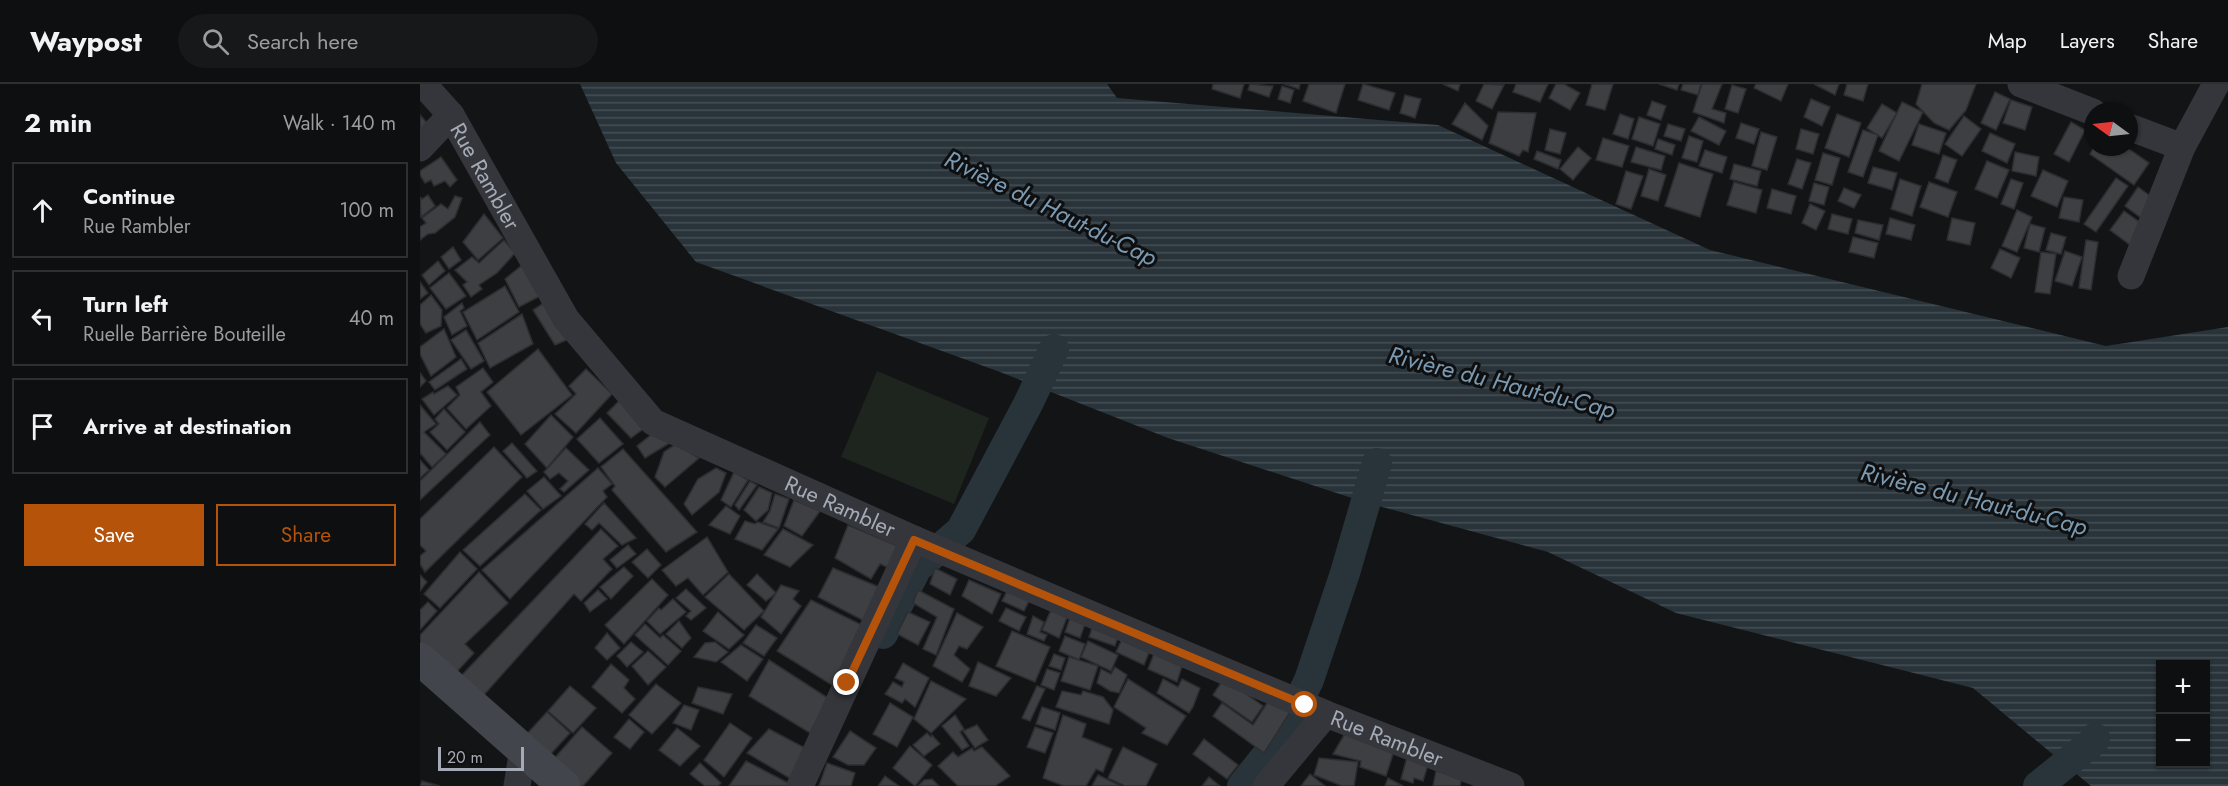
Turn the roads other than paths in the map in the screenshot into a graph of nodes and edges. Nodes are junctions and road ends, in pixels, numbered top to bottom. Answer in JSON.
{"nodes":[{"id":1,"x":423,"y":84,"type":"edge"},
{"id":2,"x":2021,"y":84,"type":"edge"},
{"id":3,"x":2216,"y":84,"type":"edge"},
{"id":4,"x":2084,"y":108,"type":"edge"},
{"id":5,"x":451,"y":115,"type":"junction"},
{"id":6,"x":2138,"y":130,"type":"edge"},
{"id":7,"x":2182,"y":147,"type":"junction"},
{"id":8,"x":420,"y":148,"type":"edge"},
{"id":9,"x":2131,"y":276,"type":"dead end"},
{"id":10,"x":914,"y":540,"type":"junction"},
{"id":11,"x":420,"y":659,"type":"edge"},
{"id":12,"x":1326,"y":714,"type":"junction"},
{"id":13,"x":522,"y":749,"type":"junction"},
{"id":14,"x":517,"y":786,"type":"edge"},
{"id":15,"x":564,"y":786,"type":"edge"},
{"id":16,"x":800,"y":786,"type":"edge"},
{"id":17,"x":1266,"y":786,"type":"edge"},
{"id":18,"x":1510,"y":786,"type":"edge"}],
"edges":[{"from":1,"to":5,"type":"street","name":"Rue Rambler"},
{"from":2,"to":4,"type":"street"},
{"from":3,"to":7,"type":"street"},
{"from":5,"to":8,"type":"street"},
{"from":5,"to":10,"type":"street","name":"Rue Rambler"},
{"from":6,"to":7,"type":"street"},
{"from":7,"to":9,"type":"street"},
{"from":10,"to":12,"type":"street","name":"Rue Rambler"},
{"from":10,"to":16,"type":"street"},
{"from":11,"to":13,"type":"street"},
{"from":12,"to":17,"type":"street"},
{"from":12,"to":18,"type":"street","name":"Rue Rambler"},
{"from":13,"to":14,"type":"street"},
{"from":13,"to":15,"type":"street"}]}
